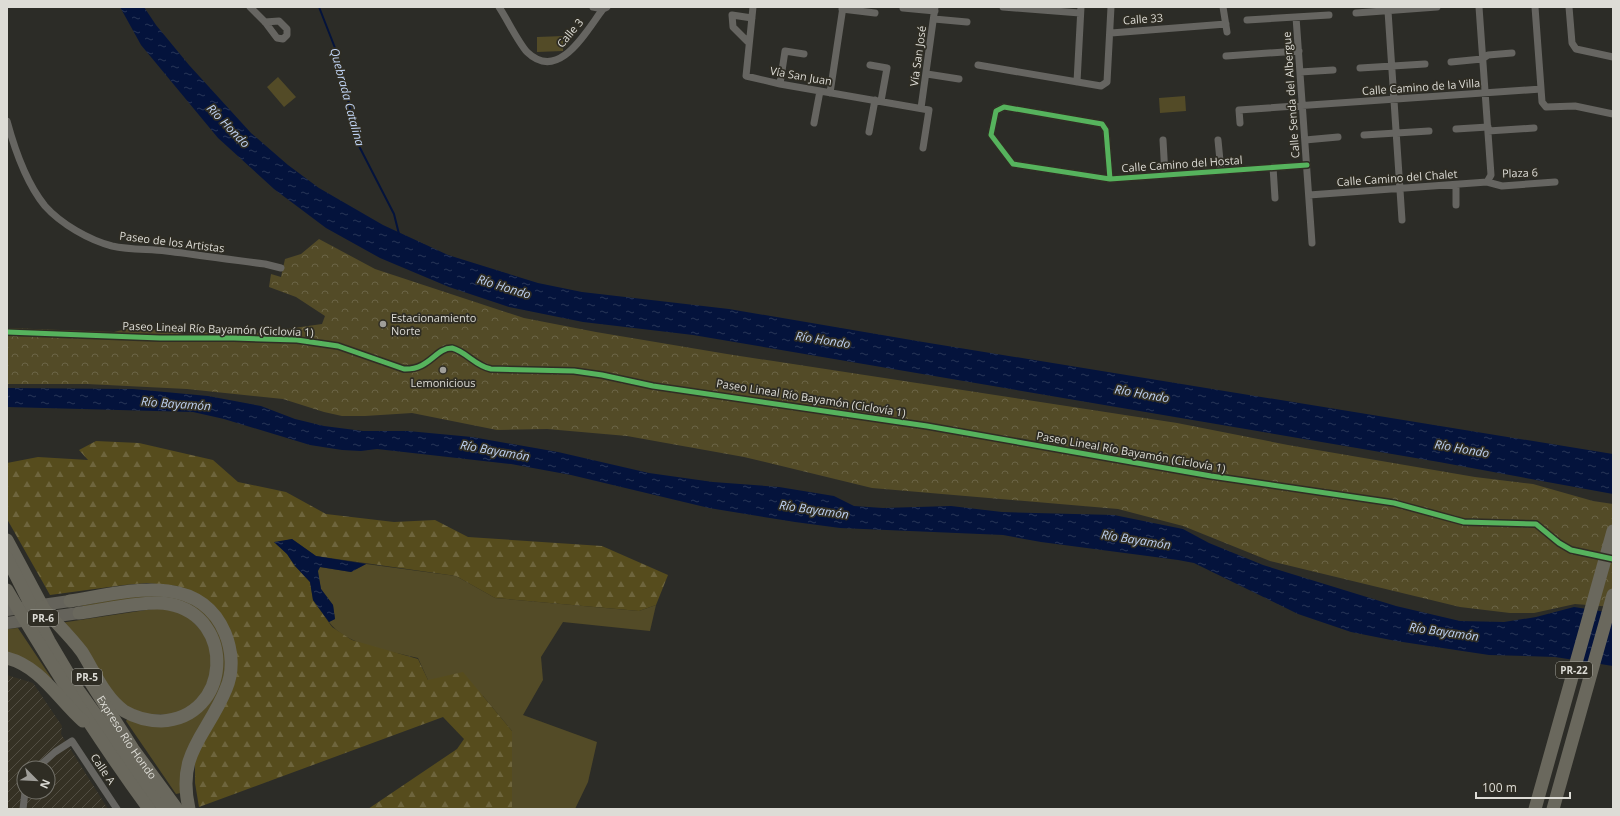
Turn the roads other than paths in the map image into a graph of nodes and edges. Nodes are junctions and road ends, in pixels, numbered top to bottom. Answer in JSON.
{"nodes":[{"id":1,"x":250,"y":7,"type":"edge"},
{"id":2,"x":499,"y":7,"type":"edge"},
{"id":3,"x":593,"y":7,"type":"edge"},
{"id":4,"x":753,"y":7,"type":"edge"},
{"id":5,"x":1003,"y":7,"type":"edge"},
{"id":6,"x":1112,"y":7,"type":"edge"},
{"id":7,"x":1223,"y":7,"type":"edge"},
{"id":8,"x":1437,"y":7,"type":"edge"},
{"id":9,"x":1479,"y":7,"type":"edge"},
{"id":10,"x":1535,"y":7,"type":"edge"},
{"id":11,"x":1569,"y":7,"type":"edge"},
{"id":12,"x":605,"y":8,"type":"edge"},
{"id":13,"x":842,"y":8,"type":"edge"},
{"id":14,"x":902,"y":8,"type":"dead end"},
{"id":15,"x":1080,"y":10,"type":"edge"},
{"id":16,"x":1388,"y":11,"type":"junction"},
{"id":17,"x":935,"y":12,"type":"edge"},
{"id":18,"x":875,"y":13,"type":"dead end"},
{"id":19,"x":1356,"y":13,"type":"dead end"},
{"id":20,"x":1329,"y":15,"type":"dead end"},
{"id":21,"x":1296,"y":17,"type":"junction"},
{"id":22,"x":752,"y":18,"type":"junction"},
{"id":23,"x":1247,"y":20,"type":"dead end"},
{"id":24,"x":265,"y":22,"type":"dead end"},
{"id":25,"x":967,"y":22,"type":"dead end"},
{"id":26,"x":1111,"y":33,"type":"junction"},
{"id":27,"x":749,"y":43,"type":"junction"},
{"id":28,"x":1299,"y":51,"type":"junction"},
{"id":29,"x":1512,"y":53,"type":"dead end"},
{"id":30,"x":804,"y":54,"type":"dead end"},
{"id":31,"x":1226,"y":56,"type":"dead end"},
{"id":32,"x":1613,"y":57,"type":"edge"},
{"id":33,"x":1482,"y":59,"type":"junction"},
{"id":34,"x":1451,"y":62,"type":"dead end"},
{"id":35,"x":1425,"y":64,"type":"dead end"},
{"id":36,"x":870,"y":65,"type":"dead end"},
{"id":37,"x":978,"y":65,"type":"dead end"},
{"id":38,"x":1391,"y":66,"type":"junction"},
{"id":39,"x":1360,"y":68,"type":"dead end"},
{"id":40,"x":1333,"y":70,"type":"dead end"},
{"id":41,"x":1300,"y":72,"type":"junction"},
{"id":42,"x":927,"y":74,"type":"junction"},
{"id":43,"x":959,"y":79,"type":"dead end"},
{"id":44,"x":1077,"y":82,"type":"junction"},
{"id":45,"x":780,"y":84,"type":"junction"},
{"id":46,"x":1541,"y":89,"type":"junction"},
{"id":47,"x":820,"y":91,"type":"junction"},
{"id":48,"x":830,"y":93,"type":"junction"},
{"id":49,"x":1485,"y":94,"type":"junction"},
{"id":50,"x":1394,"y":100,"type":"junction"},
{"id":51,"x":878,"y":101,"type":"junction"},
{"id":52,"x":1302,"y":106,"type":"junction"},
{"id":53,"x":921,"y":108,"type":"junction"},
{"id":54,"x":1613,"y":114,"type":"edge"},
{"id":55,"x":7,"y":120,"type":"edge"},
{"id":56,"x":814,"y":123,"type":"dead end"},
{"id":57,"x":1240,"y":123,"type":"dead end"},
{"id":58,"x":1534,"y":128,"type":"dead end"},
{"id":59,"x":1456,"y":129,"type":"dead end"},
{"id":60,"x":1488,"y":129,"type":"junction"},
{"id":61,"x":1429,"y":131,"type":"dead end"},
{"id":62,"x":869,"y":132,"type":"dead end"},
{"id":63,"x":1396,"y":134,"type":"junction"},
{"id":64,"x":1364,"y":135,"type":"dead end"},
{"id":65,"x":1338,"y":137,"type":"dead end"},
{"id":66,"x":1163,"y":140,"type":"dead end"},
{"id":67,"x":1218,"y":140,"type":"dead end"},
{"id":68,"x":1305,"y":140,"type":"junction"},
{"id":69,"x":923,"y":148,"type":"dead end"},
{"id":70,"x":1307,"y":165,"type":"junction"},
{"id":71,"x":1273,"y":167,"type":"junction"},
{"id":72,"x":1221,"y":171,"type":"junction"},
{"id":73,"x":1165,"y":175,"type":"junction"},
{"id":74,"x":1110,"y":179,"type":"junction"},
{"id":75,"x":1487,"y":182,"type":"junction"},
{"id":76,"x":1555,"y":182,"type":"dead end"},
{"id":77,"x":1456,"y":185,"type":"junction"},
{"id":78,"x":1400,"y":188,"type":"junction"},
{"id":79,"x":1309,"y":195,"type":"junction"},
{"id":80,"x":1275,"y":198,"type":"dead end"},
{"id":81,"x":1456,"y":205,"type":"dead end"},
{"id":82,"x":1402,"y":220,"type":"dead end"},
{"id":83,"x":1312,"y":243,"type":"dead end"},
{"id":84,"x":281,"y":268,"type":"dead end"},
{"id":85,"x":1613,"y":531,"type":"edge"},
{"id":86,"x":7,"y":540,"type":"edge"},
{"id":87,"x":7,"y":558,"type":"edge"},
{"id":88,"x":7,"y":590,"type":"edge"},
{"id":89,"x":1613,"y":595,"type":"edge"},
{"id":90,"x":70,"y":601,"type":"joint"},
{"id":91,"x":42,"y":606,"type":"junction"},
{"id":92,"x":7,"y":610,"type":"edge"},
{"id":93,"x":79,"y":613,"type":"joint"},
{"id":94,"x":7,"y":623,"type":"edge"},
{"id":95,"x":7,"y":658,"type":"edge"},
{"id":96,"x":95,"y":732,"type":"junction"},
{"id":97,"x":46,"y":760,"type":"edge"},
{"id":98,"x":117,"y":809,"type":"edge"},
{"id":99,"x":149,"y":809,"type":"edge"},
{"id":100,"x":164,"y":809,"type":"edge"},
{"id":101,"x":177,"y":809,"type":"edge"},
{"id":102,"x":189,"y":809,"type":"edge"},
{"id":103,"x":1535,"y":809,"type":"edge"},
{"id":104,"x":1553,"y":809,"type":"edge"}],
"edges":[{"from":1,"to":24,"type":"street"},
{"from":2,"to":12,"type":"street","name":"Calle 3"},
{"from":3,"to":12,"type":"street"},
{"from":4,"to":22,"type":"street","name":"Vía San Juan"},
{"from":5,"to":15,"type":"street"},
{"from":6,"to":26,"type":"street"},
{"from":7,"to":26,"type":"street","name":"Calle 33"},
{"from":8,"to":16,"type":"street"},
{"from":9,"to":33,"type":"street"},
{"from":10,"to":46,"type":"street"},
{"from":11,"to":32,"type":"street"},
{"from":13,"to":18,"type":"street"},
{"from":13,"to":48,"type":"street"},
{"from":14,"to":17,"type":"street"},
{"from":15,"to":44,"type":"street"},
{"from":16,"to":19,"type":"street"},
{"from":16,"to":38,"type":"street"},
{"from":17,"to":25,"type":"street"},
{"from":17,"to":42,"type":"street","name":"Vía San José"},
{"from":20,"to":21,"type":"street"},
{"from":21,"to":23,"type":"street"},
{"from":21,"to":28,"type":"street","name":"Calle Senda del Albergue"},
{"from":22,"to":27,"type":"street","name":"Vía San Juan"},
{"from":22,"to":27,"type":"street"},
{"from":26,"to":44,"type":"street"},
{"from":27,"to":45,"type":"street","name":"Vía San Juan"},
{"from":28,"to":31,"type":"street"},
{"from":28,"to":41,"type":"street","name":"Calle Senda del Albergue"},
{"from":29,"to":33,"type":"street"},
{"from":30,"to":45,"type":"street"},
{"from":33,"to":34,"type":"street"},
{"from":33,"to":49,"type":"street"},
{"from":35,"to":38,"type":"street"},
{"from":36,"to":51,"type":"street"},
{"from":37,"to":44,"type":"street"},
{"from":38,"to":39,"type":"street"},
{"from":38,"to":50,"type":"street"},
{"from":40,"to":41,"type":"street"},
{"from":41,"to":52,"type":"street","name":"Calle Senda del Albergue"},
{"from":42,"to":43,"type":"street"},
{"from":42,"to":53,"type":"street","name":"Vía San José"},
{"from":45,"to":47,"type":"street","name":"Vía San Juan"},
{"from":46,"to":49,"type":"street","name":"Calle Camino de la Villa"},
{"from":46,"to":54,"type":"street"},
{"from":47,"to":48,"type":"street","name":"Vía San Juan"},
{"from":47,"to":56,"type":"street"},
{"from":48,"to":51,"type":"street","name":"Vía San Juan"},
{"from":49,"to":50,"type":"street","name":"Calle Camino de la Villa"},
{"from":49,"to":60,"type":"street"},
{"from":50,"to":52,"type":"street","name":"Calle Camino de la Villa"},
{"from":50,"to":63,"type":"street"},
{"from":51,"to":53,"type":"street","name":"Vía San Juan"},
{"from":51,"to":62,"type":"street"},
{"from":52,"to":57,"type":"street","name":"Calle Camino de la Villa"},
{"from":52,"to":68,"type":"street","name":"Calle Senda del Albergue"},
{"from":53,"to":69,"type":"street"},
{"from":55,"to":84,"type":"street","name":"Paseo de los Artistas"},
{"from":58,"to":60,"type":"street"},
{"from":59,"to":60,"type":"street"},
{"from":60,"to":75,"type":"street"},
{"from":61,"to":63,"type":"street"},
{"from":63,"to":64,"type":"street"},
{"from":63,"to":78,"type":"street"},
{"from":65,"to":68,"type":"street"},
{"from":66,"to":73,"type":"street"},
{"from":67,"to":72,"type":"street"},
{"from":68,"to":70,"type":"street","name":"Calle Senda del Albergue"},
{"from":70,"to":71,"type":"street","name":"Calle Camino del Hostal"},
{"from":70,"to":79,"type":"street","name":"Calle Senda del Albergue"},
{"from":71,"to":72,"type":"street","name":"Calle Camino del Hostal"},
{"from":71,"to":80,"type":"street"},
{"from":72,"to":73,"type":"street","name":"Calle Camino del Hostal"},
{"from":73,"to":74,"type":"street","name":"Calle Camino del Hostal"},
{"from":74,"to":74,"type":"street","name":"Calle Camino del Hostal"},
{"from":75,"to":76,"type":"street","name":"Plaza 6"},
{"from":75,"to":77,"type":"street","name":"Calle Camino del Chalet"},
{"from":77,"to":78,"type":"street","name":"Calle Camino del Chalet"},
{"from":77,"to":81,"type":"street"},
{"from":78,"to":79,"type":"street","name":"Calle Camino del Chalet"},
{"from":78,"to":82,"type":"street"},
{"from":79,"to":83,"type":"street","name":"Calle Senda del Albergue"},
{"from":85,"to":103,"type":"highway","number":"PR-22"},
{"from":86,"to":91,"type":"highway","name":"Expreso Río Hondo","number":"PR-5"},
{"from":87,"to":100,"type":"highway"},
{"from":88,"to":96,"type":"highway","name":"Expreso Río Hondo","number":"PR-5"},
{"from":89,"to":104,"type":"highway","number":"PR-22"},
{"from":90,"to":92,"type":"main road","number":"PR-6"},
{"from":90,"to":102,"type":"highway"},
{"from":91,"to":93,"type":"highway"},
{"from":91,"to":101,"type":"highway","name":"Expreso Río Hondo","number":"PR-5"},
{"from":93,"to":94,"type":"main road","number":"PR-6"},
{"from":95,"to":96,"type":"highway"},
{"from":96,"to":99,"type":"highway","name":"Expreso Río Hondo","number":"PR-5"},
{"from":97,"to":98,"type":"street","name":"Calle A"}]}
